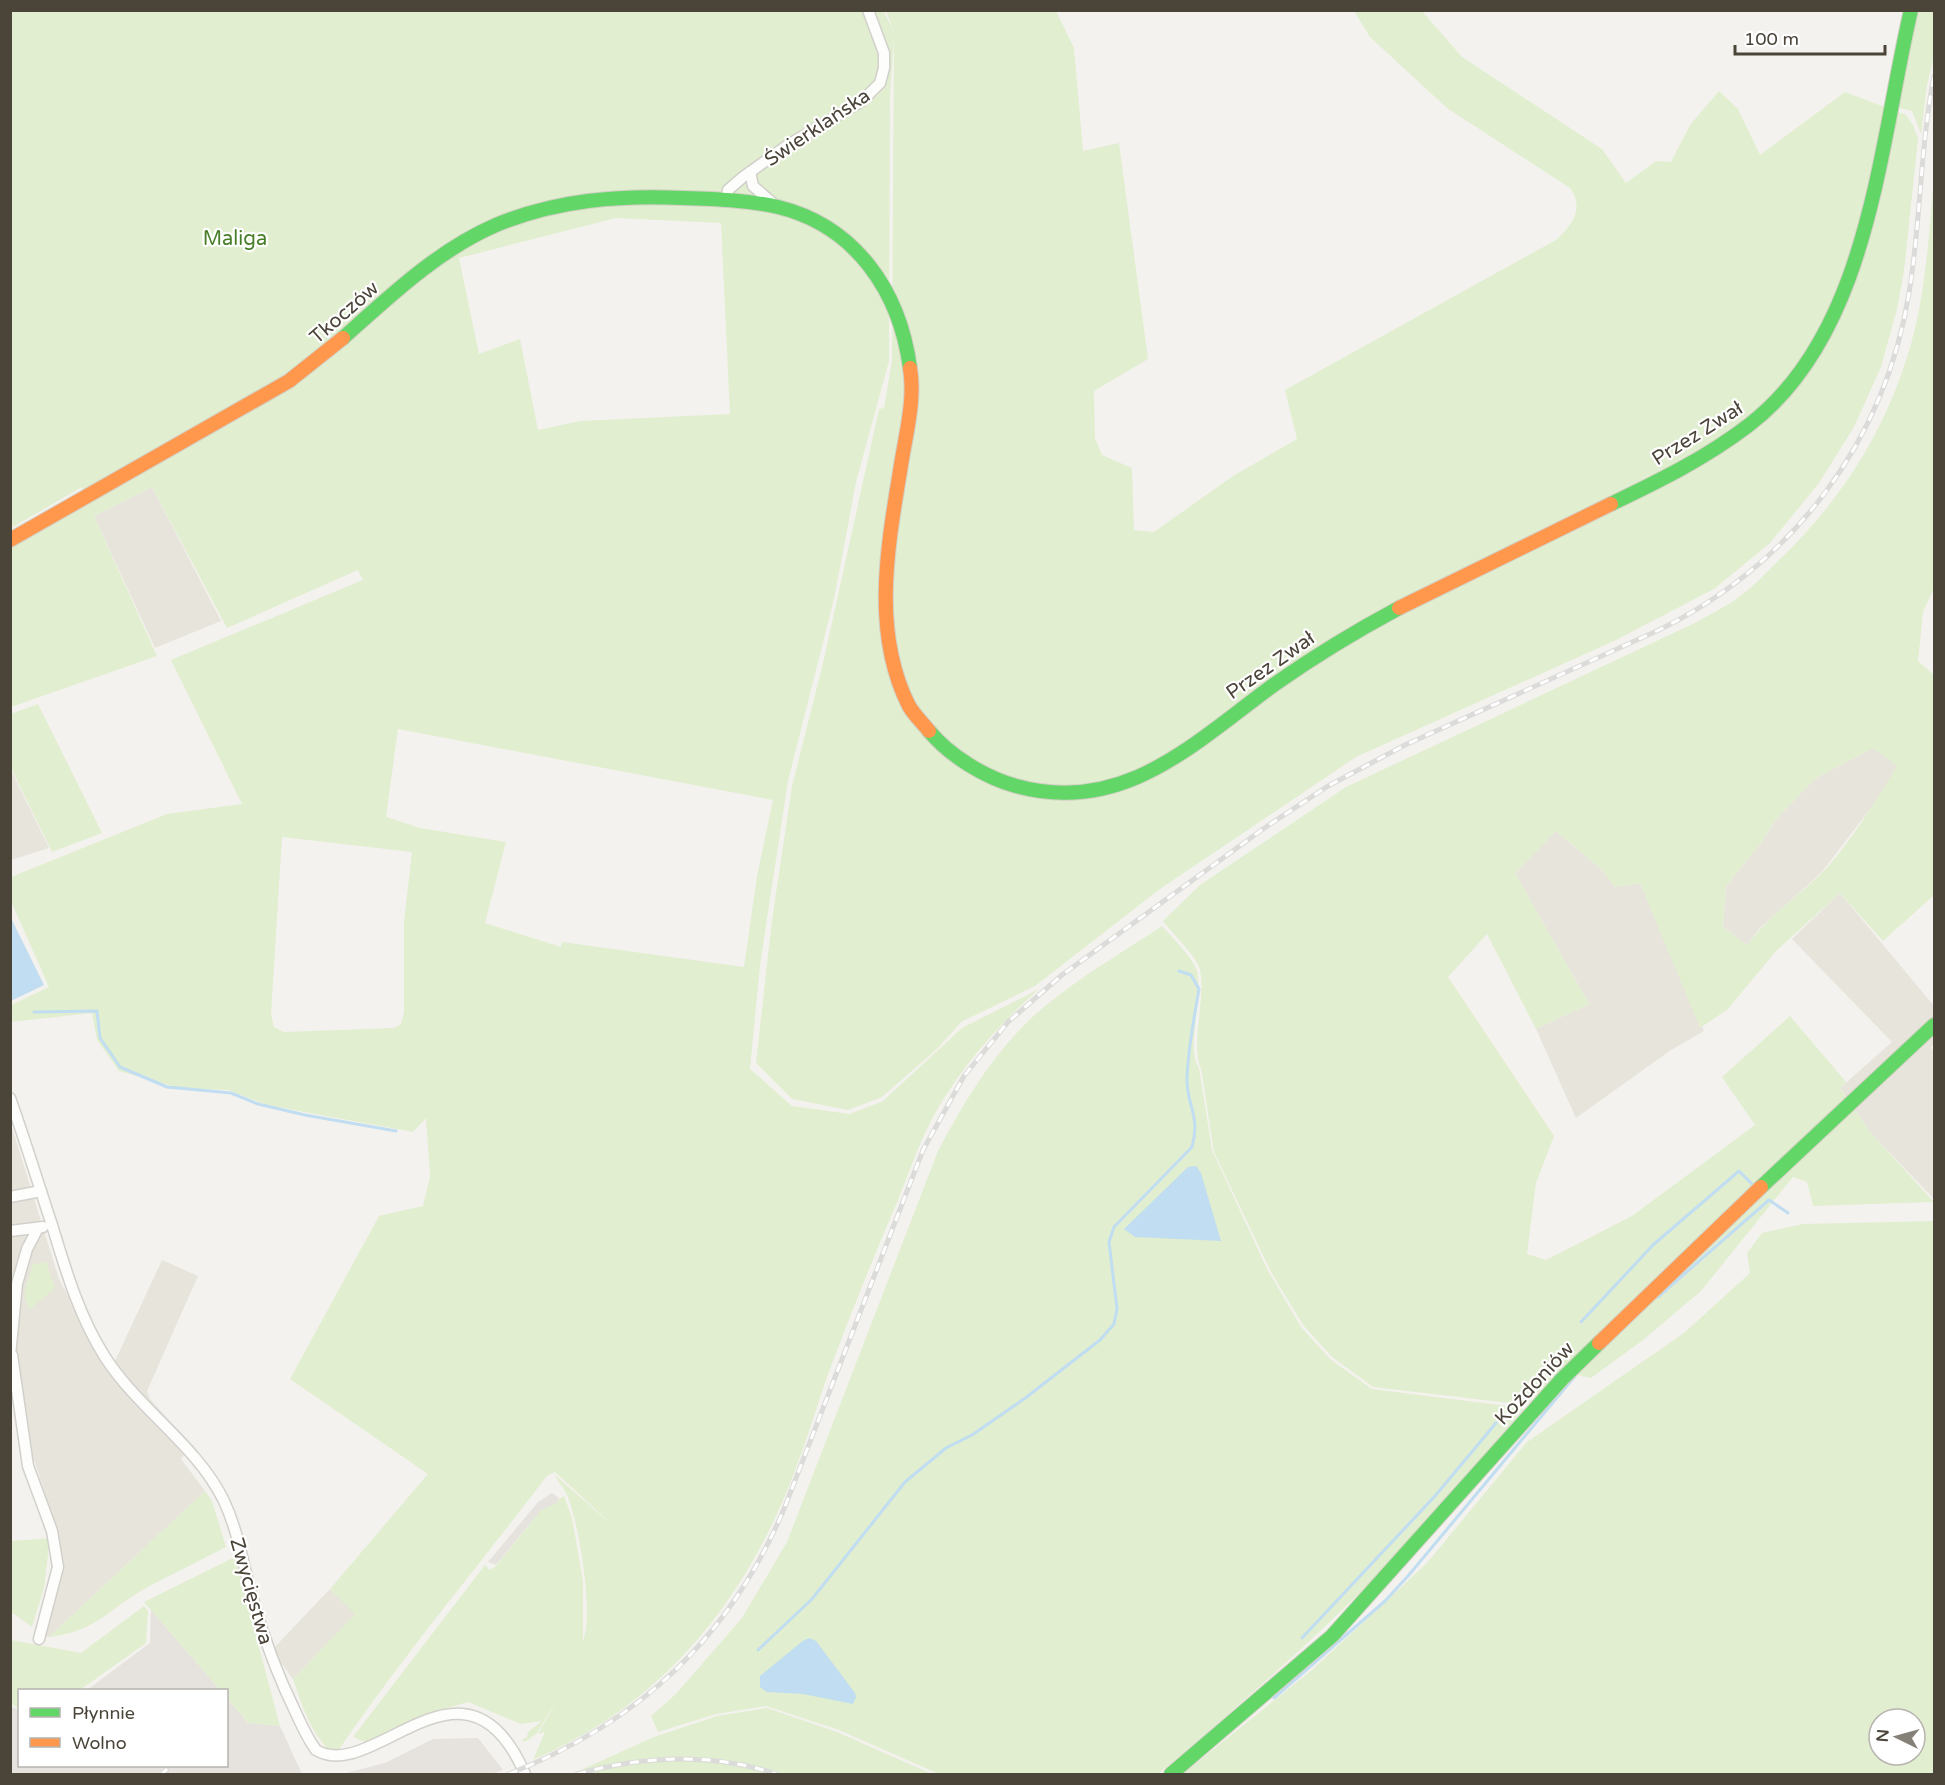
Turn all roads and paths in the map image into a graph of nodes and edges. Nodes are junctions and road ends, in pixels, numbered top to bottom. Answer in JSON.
{"nodes":[{"id":1,"x":868,"y":10,"type":"edge"},
{"id":2,"x":1911,"y":10,"type":"edge"},
{"id":3,"x":750,"y":172,"type":"junction"},
{"id":4,"x":726,"y":201,"type":"junction"},
{"id":5,"x":784,"y":209,"type":"junction"},
{"id":6,"x":10,"y":540,"type":"edge"},
{"id":7,"x":1935,"y":1025,"type":"edge"},
{"id":8,"x":10,"y":1098,"type":"edge"},
{"id":9,"x":14,"y":1120,"type":"edge"},
{"id":10,"x":41,"y":1191,"type":"junction"},
{"id":11,"x":10,"y":1197,"type":"edge"},
{"id":12,"x":52,"y":1225,"type":"junction"},
{"id":13,"x":38,"y":1228,"type":"junction"},
{"id":14,"x":10,"y":1231,"type":"edge"},
{"id":15,"x":11,"y":1355,"type":"edge"},
{"id":16,"x":39,"y":1639,"type":"dead end"},
{"id":17,"x":439,"y":1730,"type":"dead end"},
{"id":18,"x":347,"y":1767,"type":"dead end"},
{"id":19,"x":525,"y":1774,"type":"edge"},
{"id":20,"x":1171,"y":1774,"type":"edge"}],
"edges":[{"from":1,"to":3,"type":"street","name":"Świerklańska"},
{"from":2,"to":5,"type":"street","name":"Przez Zwał"},
{"from":3,"to":4,"type":"street","name":"Świerklańska"},
{"from":3,"to":5,"type":"street"},
{"from":4,"to":5,"type":"street","name":"Przez Zwał"},
{"from":4,"to":6,"type":"street","name":"Tkoczów"},
{"from":7,"to":20,"type":"street","name":"Kożdoniów"},
{"from":8,"to":9,"type":"street","name":"Zwycięstwa"},
{"from":9,"to":10,"type":"street","name":"Zwycięstwa"},
{"from":10,"to":11,"type":"street"},
{"from":10,"to":12,"type":"street","name":"Zwycięstwa"},
{"from":12,"to":13,"type":"street"},
{"from":12,"to":18,"type":"street","name":"Zwycięstwa"},
{"from":13,"to":14,"type":"street"},
{"from":13,"to":15,"type":"street"},
{"from":15,"to":16,"type":"street"},
{"from":17,"to":19,"type":"street"}]}
